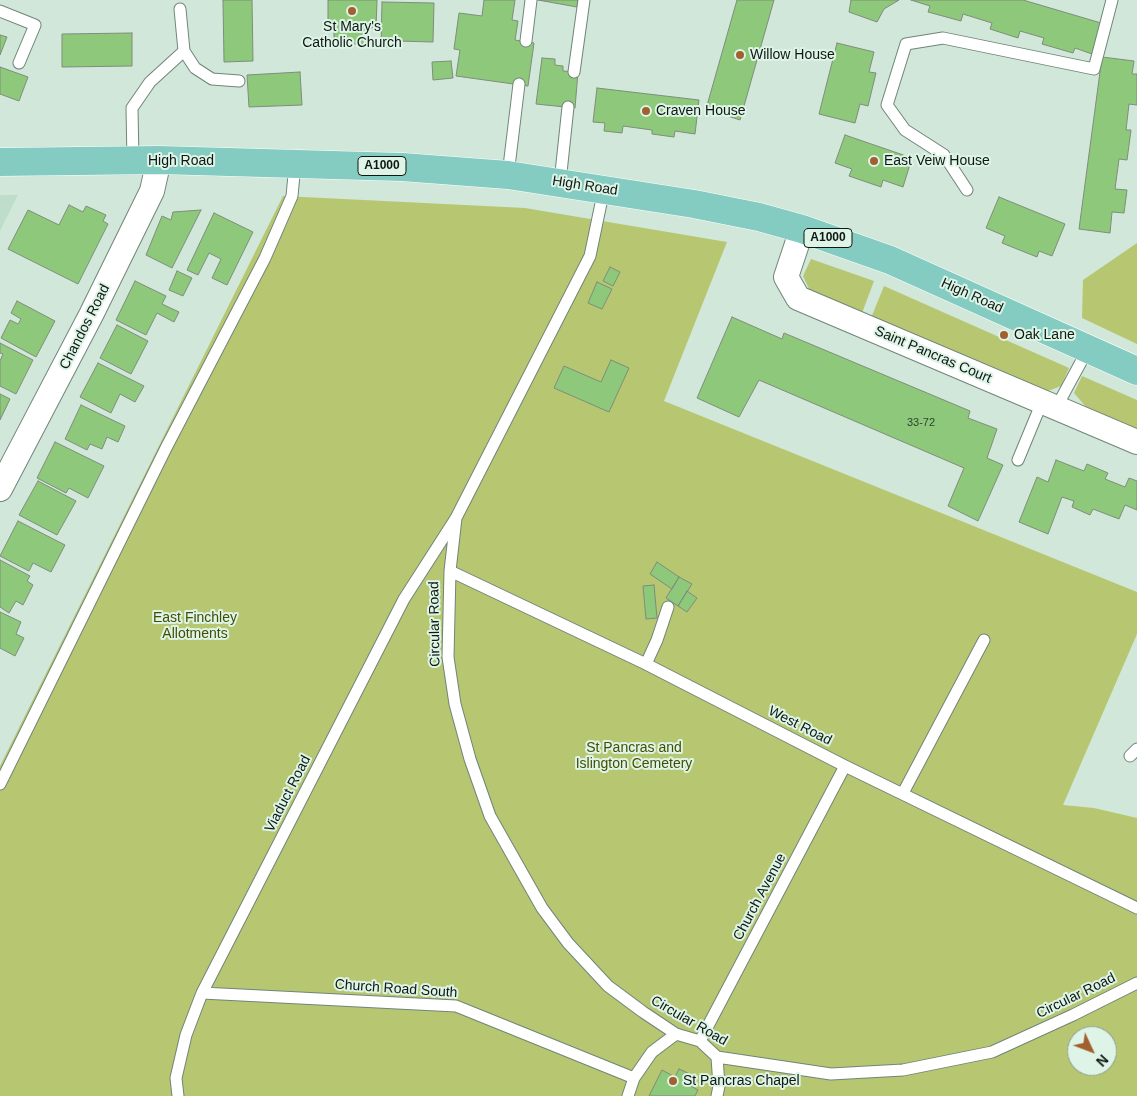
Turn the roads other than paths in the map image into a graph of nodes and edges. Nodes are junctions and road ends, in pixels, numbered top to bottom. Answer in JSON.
{"nodes":[{"id":1,"x":531,"y":0,"type":"edge"},
{"id":2,"x":584,"y":0,"type":"edge"},
{"id":3,"x":1112,"y":0,"type":"edge"},
{"id":4,"x":180,"y":9,"type":"dead end"},
{"id":5,"x":0,"y":10,"type":"edge"},
{"id":6,"x":526,"y":41,"type":"dead end"},
{"id":7,"x":184,"y":51,"type":"junction"},
{"id":8,"x":18,"y":63,"type":"dead end"},
{"id":9,"x":574,"y":72,"type":"dead end"},
{"id":10,"x":238,"y":81,"type":"dead end"},
{"id":11,"x":519,"y":84,"type":"dead end"},
{"id":12,"x":568,"y":108,"type":"dead end"},
{"id":13,"x":146,"y":160,"type":"junction"},
{"id":14,"x":0,"y":162,"type":"edge"},
{"id":15,"x":295,"y":163,"type":"junction"},
{"id":16,"x":508,"y":175,"type":"junction"},
{"id":17,"x":560,"y":182,"type":"junction"},
{"id":18,"x":604,"y":189,"type":"junction"},
{"id":19,"x":967,"y":190,"type":"dead end"},
{"id":20,"x":802,"y":229,"type":"junction"},
{"id":21,"x":1088,"y":349,"type":"junction"},
{"id":22,"x":1137,"y":371,"type":"edge"},
{"id":23,"x":1049,"y":405,"type":"junction"},
{"id":24,"x":1137,"y":442,"type":"edge"},
{"id":25,"x":1018,"y":460,"type":"dead end"},
{"id":26,"x":0,"y":490,"type":"edge"},
{"id":27,"x":456,"y":518,"type":"junction"},
{"id":28,"x":450,"y":571,"type":"junction"},
{"id":29,"x":668,"y":607,"type":"dead end"},
{"id":30,"x":984,"y":640,"type":"dead end"},
{"id":31,"x":646,"y":664,"type":"junction"},
{"id":32,"x":845,"y":766,"type":"junction"},
{"id":33,"x":0,"y":784,"type":"edge"},
{"id":34,"x":903,"y":793,"type":"junction"},
{"id":35,"x":1137,"y":908,"type":"edge"},
{"id":36,"x":1137,"y":983,"type":"edge"},
{"id":37,"x":202,"y":992,"type":"junction"},
{"id":38,"x":676,"y":1034,"type":"junction"},
{"id":39,"x":700,"y":1041,"type":"junction"},
{"id":40,"x":717,"y":1057,"type":"junction"},
{"id":41,"x":634,"y":1078,"type":"junction"},
{"id":42,"x":178,"y":1096,"type":"edge"},
{"id":43,"x":628,"y":1096,"type":"edge"},
{"id":44,"x":717,"y":1096,"type":"edge"}],
"edges":[{"from":1,"to":6,"type":"lane"},
{"from":2,"to":9,"type":"lane"},
{"from":3,"to":19,"type":"lane"},
{"from":4,"to":7,"type":"lane"},
{"from":5,"to":8,"type":"lane"},
{"from":7,"to":10,"type":"lane"},
{"from":7,"to":13,"type":"lane"},
{"from":11,"to":16,"type":"lane"},
{"from":12,"to":17,"type":"lane"},
{"from":13,"to":14,"type":"main road","name":"High Road","number":"A1000"},
{"from":13,"to":15,"type":"main road","name":"High Road","number":"A1000"},
{"from":13,"to":26,"type":"street","name":"Chandos Road"},
{"from":15,"to":16,"type":"main road","name":"High Road","number":"A1000"},
{"from":15,"to":33,"type":"lane"},
{"from":16,"to":17,"type":"main road","name":"High Road","number":"A1000"},
{"from":17,"to":18,"type":"main road","name":"High Road","number":"A1000"},
{"from":18,"to":20,"type":"main road","name":"High Road","number":"A1000"},
{"from":18,"to":27,"type":"lane","name":"Viaduct Road"},
{"from":20,"to":21,"type":"main road","name":"High Road","number":"A1000"},
{"from":20,"to":23,"type":"street","name":"Saint Pancras Court"},
{"from":21,"to":22,"type":"main road","name":"High Road","number":"A1000"},
{"from":21,"to":23,"type":"lane"},
{"from":23,"to":24,"type":"street","name":"Saint Pancras Court"},
{"from":23,"to":25,"type":"lane"},
{"from":27,"to":28,"type":"lane","name":"Circular Road"},
{"from":27,"to":37,"type":"lane","name":"Viaduct Road"},
{"from":28,"to":31,"type":"lane","name":"West Road"},
{"from":28,"to":38,"type":"lane","name":"Circular Road"},
{"from":29,"to":31,"type":"lane"},
{"from":30,"to":34,"type":"lane"},
{"from":31,"to":32,"type":"lane","name":"West Road"},
{"from":32,"to":34,"type":"lane","name":"West Road"},
{"from":32,"to":39,"type":"lane","name":"Church Avenue"},
{"from":34,"to":35,"type":"lane","name":"West Road"},
{"from":36,"to":40,"type":"lane","name":"Circular Road"},
{"from":37,"to":41,"type":"lane","name":"Church Road South"},
{"from":37,"to":42,"type":"lane","name":"Viaduct Road"},
{"from":38,"to":39,"type":"lane","name":"Circular Road"},
{"from":38,"to":41,"type":"lane"},
{"from":39,"to":40,"type":"lane","name":"Circular Road"},
{"from":40,"to":44,"type":"lane"},
{"from":41,"to":43,"type":"lane"}]}
